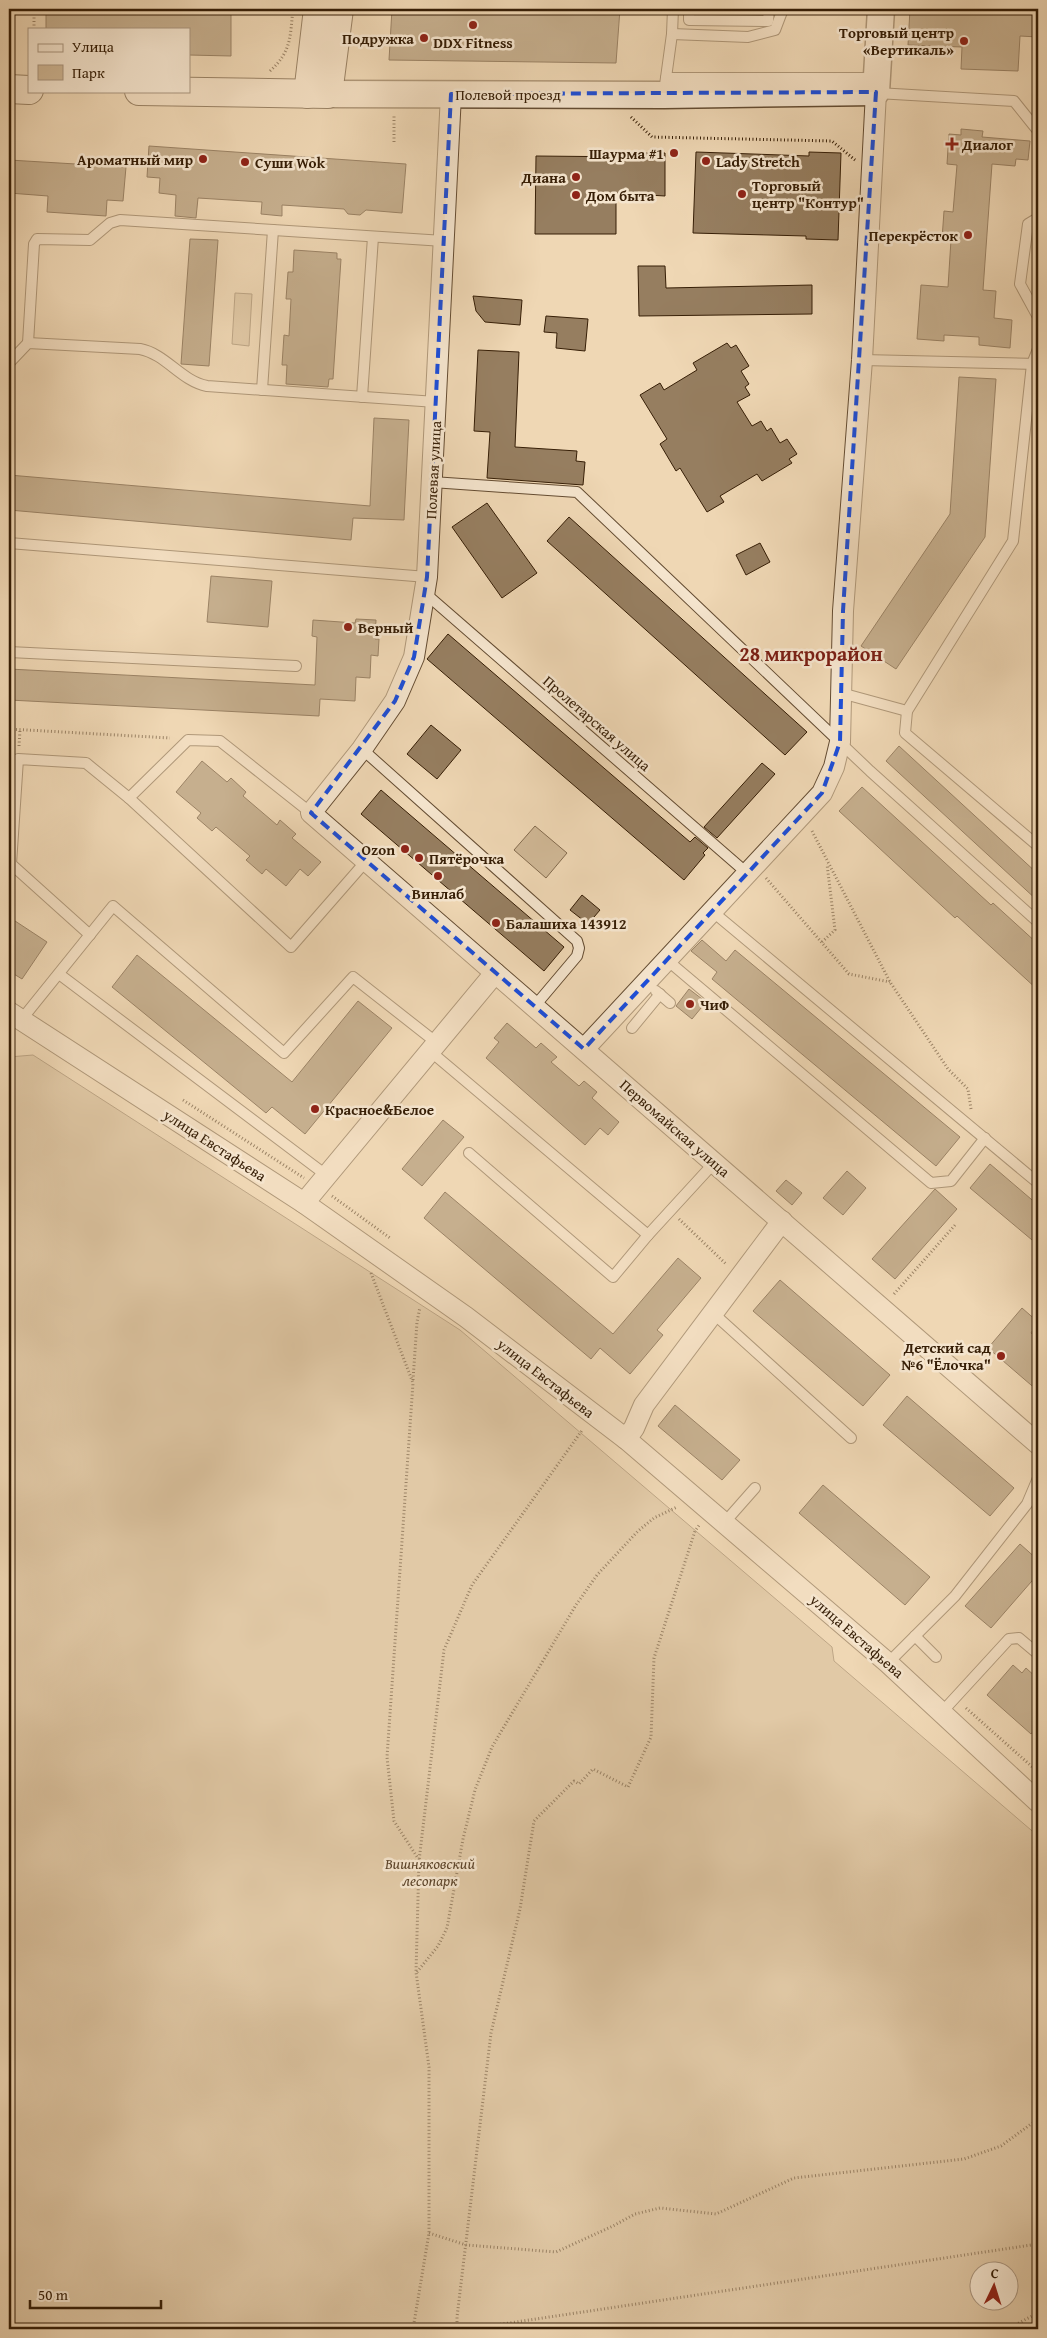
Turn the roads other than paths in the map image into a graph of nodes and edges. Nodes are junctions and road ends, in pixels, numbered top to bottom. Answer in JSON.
{"nodes":[{"id":1,"x":318,"y":9,"type":"edge"},
{"id":2,"x":339,"y":9,"type":"edge"},
{"id":3,"x":673,"y":9,"type":"edge"},
{"id":4,"x":689,"y":9,"type":"edge"},
{"id":5,"x":769,"y":9,"type":"edge"},
{"id":6,"x":783,"y":9,"type":"edge"},
{"id":7,"x":881,"y":9,"type":"edge"},
{"id":8,"x":672,"y":34,"type":"junction"},
{"id":9,"x":877,"y":85,"type":"junction"},
{"id":10,"x":665,"y":87,"type":"junction"},
{"id":11,"x":9,"y":89,"type":"edge"},
{"id":12,"x":28,"y":90,"type":"edge"},
{"id":13,"x":190,"y":92,"type":"edge"},
{"id":14,"x":318,"y":94,"type":"junction"},
{"id":15,"x":451,"y":94,"type":"junction"},
{"id":16,"x":1038,"y":131,"type":"edge"},
{"id":17,"x":1038,"y":218,"type":"edge"},
{"id":18,"x":273,"y":230,"type":"junction"},
{"id":19,"x":372,"y":237,"type":"junction"},
{"id":20,"x":444,"y":241,"type":"junction"},
{"id":21,"x":1038,"y":316,"type":"edge"},
{"id":22,"x":28,"y":343,"type":"junction"},
{"id":23,"x":1038,"y":349,"type":"edge"},
{"id":24,"x":862,"y":360,"type":"junction"},
{"id":25,"x":9,"y":363,"type":"edge"},
{"id":26,"x":1035,"y":364,"type":"edge"},
{"id":27,"x":262,"y":390,"type":"junction"},
{"id":28,"x":362,"y":397,"type":"junction"},
{"id":29,"x":436,"y":402,"type":"junction"},
{"id":30,"x":432,"y":482,"type":"junction"},
{"id":31,"x":9,"y":543,"type":"edge"},
{"id":32,"x":426,"y":585,"type":"junction"},
{"id":33,"x":9,"y":652,"type":"edge"},
{"id":34,"x":296,"y":666,"type":"dead end"},
{"id":35,"x":841,"y":693,"type":"junction"},
{"id":36,"x":907,"y":711,"type":"junction"},
{"id":37,"x":840,"y":742,"type":"junction"},
{"id":38,"x":362,"y":748,"type":"junction"},
{"id":39,"x":129,"y":798,"type":"junction"},
{"id":40,"x":311,"y":813,"type":"junction"},
{"id":41,"x":1038,"y":846,"type":"edge"},
{"id":42,"x":367,"y":860,"type":"junction"},
{"id":43,"x":752,"y":870,"type":"junction"},
{"id":44,"x":713,"y":912,"type":"junction"},
{"id":45,"x":1038,"y":922,"type":"edge"},
{"id":46,"x":90,"y":935,"type":"junction"},
{"id":47,"x":668,"y":960,"type":"junction"},
{"id":48,"x":495,"y":973,"type":"junction"},
{"id":49,"x":59,"y":974,"type":"junction"},
{"id":50,"x":653,"y":988,"type":"junction"},
{"id":51,"x":670,"y":1004,"type":"dead end"},
{"id":52,"x":534,"y":1007,"type":"junction"},
{"id":53,"x":15,"y":1016,"type":"edge"},
{"id":54,"x":632,"y":1028,"type":"dead end"},
{"id":55,"x":433,"y":1047,"type":"junction"},
{"id":56,"x":584,"y":1049,"type":"junction"},
{"id":57,"x":985,"y":1138,"type":"junction"},
{"id":58,"x":469,"y":1153,"type":"dead end"},
{"id":59,"x":714,"y":1163,"type":"junction"},
{"id":60,"x":326,"y":1176,"type":"junction"},
{"id":61,"x":1038,"y":1183,"type":"edge"},
{"id":62,"x":304,"y":1202,"type":"junction"},
{"id":63,"x":782,"y":1221,"type":"junction"},
{"id":64,"x":648,"y":1235,"type":"junction"},
{"id":65,"x":713,"y":1313,"type":"junction"},
{"id":66,"x":851,"y":1438,"type":"dead end"},
{"id":67,"x":626,"y":1439,"type":"junction"},
{"id":68,"x":1038,"y":1444,"type":"edge"},
{"id":69,"x":1038,"y":1478,"type":"edge"},
{"id":70,"x":755,"y":1488,"type":"dead end"},
{"id":71,"x":725,"y":1522,"type":"junction"},
{"id":72,"x":915,"y":1636,"type":"junction"},
{"id":73,"x":1038,"y":1654,"type":"edge"},
{"id":74,"x":936,"y":1657,"type":"dead end"},
{"id":75,"x":888,"y":1663,"type":"junction"},
{"id":76,"x":942,"y":1712,"type":"junction"},
{"id":77,"x":1038,"y":1802,"type":"edge"}],
"edges":[{"from":1,"to":14,"type":"main road"},
{"from":2,"to":14,"type":"main road"},
{"from":3,"to":8,"type":"lane"},
{"from":4,"to":5,"type":"lane"},
{"from":6,"to":8,"type":"lane"},
{"from":7,"to":9,"type":"street"},
{"from":8,"to":10,"type":"lane"},
{"from":9,"to":10,"type":"street","name":"Полевой проезд"},
{"from":9,"to":16,"type":"lane"},
{"from":9,"to":24,"type":"street"},
{"from":10,"to":15,"type":"street","name":"Полевой проезд"},
{"from":11,"to":12,"type":"main road"},
{"from":13,"to":14,"type":"main road","name":"Полевой проезд"},
{"from":14,"to":15,"type":"street","name":"Полевой проезд"},
{"from":15,"to":20,"type":"street","name":"Полевая улица"},
{"from":17,"to":21,"type":"lane"},
{"from":18,"to":19,"type":"lane"},
{"from":18,"to":22,"type":"lane"},
{"from":18,"to":27,"type":"lane"},
{"from":19,"to":20,"type":"lane"},
{"from":19,"to":28,"type":"lane"},
{"from":20,"to":29,"type":"street","name":"Полевая улица"},
{"from":22,"to":25,"type":"lane"},
{"from":22,"to":27,"type":"lane"},
{"from":23,"to":26,"type":"lane"},
{"from":24,"to":26,"type":"lane"},
{"from":24,"to":35,"type":"street"},
{"from":26,"to":36,"type":"lane"},
{"from":27,"to":28,"type":"lane"},
{"from":28,"to":29,"type":"lane"},
{"from":29,"to":30,"type":"street","name":"Полевая улица"},
{"from":30,"to":32,"type":"street","name":"Полевая улица"},
{"from":30,"to":37,"type":"lane"},
{"from":31,"to":32,"type":"lane"},
{"from":32,"to":38,"type":"street","name":"Полевая улица"},
{"from":32,"to":43,"type":"lane","name":"Пролетарская улица"},
{"from":33,"to":34,"type":"lane"},
{"from":35,"to":36,"type":"lane"},
{"from":35,"to":37,"type":"street"},
{"from":36,"to":41,"type":"lane"},
{"from":37,"to":43,"type":"street"},
{"from":37,"to":45,"type":"lane"},
{"from":38,"to":40,"type":"street","name":"Полевая улица"},
{"from":38,"to":52,"type":"lane"},
{"from":39,"to":40,"type":"lane"},
{"from":39,"to":42,"type":"lane"},
{"from":39,"to":46,"type":"lane"},
{"from":40,"to":42,"type":"street","name":"Первомайская улица"},
{"from":42,"to":48,"type":"street","name":"Первомайская улица"},
{"from":43,"to":44,"type":"street"},
{"from":44,"to":47,"type":"street"},
{"from":44,"to":57,"type":"lane"},
{"from":46,"to":49,"type":"lane"},
{"from":46,"to":55,"type":"lane"},
{"from":47,"to":50,"type":"street"},
{"from":47,"to":57,"type":"lane"},
{"from":48,"to":52,"type":"street","name":"Первомайская улица"},
{"from":48,"to":55,"type":"street"},
{"from":49,"to":53,"type":"lane"},
{"from":49,"to":60,"type":"lane"},
{"from":50,"to":51,"type":"lane"},
{"from":50,"to":54,"type":"lane"},
{"from":50,"to":56,"type":"street"},
{"from":52,"to":56,"type":"street","name":"Первомайская улица"},
{"from":53,"to":62,"type":"street","name":"улица Евстафьева"},
{"from":55,"to":60,"type":"street"},
{"from":55,"to":64,"type":"lane"},
{"from":56,"to":59,"type":"street","name":"Первомайская улица"},
{"from":57,"to":61,"type":"lane"},
{"from":58,"to":64,"type":"lane"},
{"from":59,"to":63,"type":"street","name":"Первомайская улица"},
{"from":59,"to":64,"type":"lane"},
{"from":60,"to":62,"type":"street"},
{"from":62,"to":67,"type":"street","name":"улица Евстафьева"},
{"from":63,"to":65,"type":"street"},
{"from":63,"to":68,"type":"street","name":"Первомайская улица"},
{"from":65,"to":66,"type":"lane"},
{"from":65,"to":67,"type":"street"},
{"from":67,"to":71,"type":"street","name":"улица Евстафьева"},
{"from":69,"to":72,"type":"lane"},
{"from":70,"to":71,"type":"lane"},
{"from":71,"to":75,"type":"street","name":"улица Евстафьева"},
{"from":72,"to":74,"type":"lane"},
{"from":72,"to":75,"type":"lane"},
{"from":73,"to":76,"type":"lane"},
{"from":75,"to":76,"type":"street","name":"улица Евстафьева"},
{"from":76,"to":77,"type":"street","name":"улица Евстафьева"}]}
